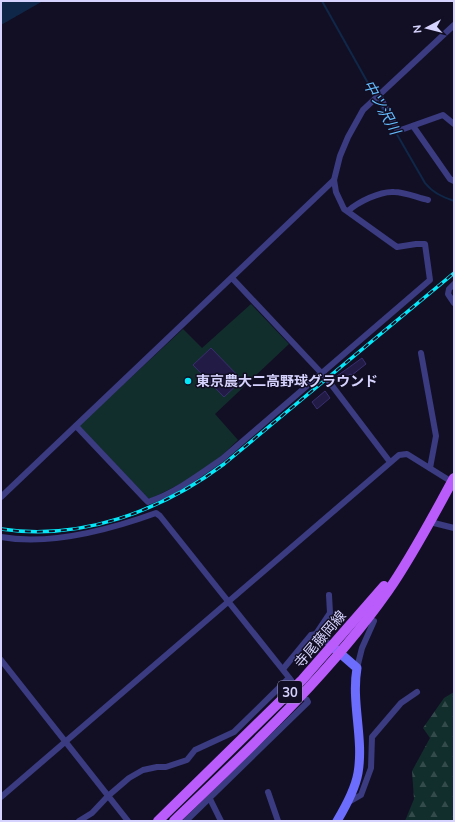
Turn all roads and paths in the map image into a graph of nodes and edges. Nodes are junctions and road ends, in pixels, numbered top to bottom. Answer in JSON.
{"nodes":[{"id":1,"x":454,"y":26,"type":"edge"},
{"id":2,"x":379,"y":95,"type":"junction"},
{"id":3,"x":454,"y":124,"type":"edge"},
{"id":4,"x":413,"y":126,"type":"junction"},
{"id":5,"x":334,"y":180,"type":"junction"},
{"id":6,"x":454,"y":181,"type":"edge"},
{"id":7,"x":428,"y":200,"type":"dead end"},
{"id":8,"x":348,"y":211,"type":"junction"},
{"id":9,"x":232,"y":278,"type":"junction"},
{"id":10,"x":454,"y":284,"type":"edge"},
{"id":11,"x":454,"y":303,"type":"edge"},
{"id":12,"x":421,"y":353,"type":"dead end"},
{"id":13,"x":321,"y":374,"type":"junction"},
{"id":14,"x":76,"y":426,"type":"junction"},
{"id":15,"x":390,"y":462,"type":"junction"},
{"id":16,"x":430,"y":468,"type":"junction"},
{"id":17,"x":453,"y":480,"type":"edge"},
{"id":18,"x":1,"y":497,"type":"edge"},
{"id":19,"x":430,"y":522,"type":"junction"},
{"id":20,"x":454,"y":528,"type":"edge"},
{"id":21,"x":1,"y":537,"type":"edge"},
{"id":22,"x":329,"y":595,"type":"dead end"},
{"id":23,"x":228,"y":601,"type":"junction"},
{"id":24,"x":374,"y":621,"type":"dead end"},
{"id":25,"x":316,"y":634,"type":"junction"},
{"id":26,"x":336,"y":650,"type":"junction"},
{"id":27,"x":1,"y":660,"type":"edge"},
{"id":28,"x":357,"y":668,"type":"junction"},
{"id":29,"x":283,"y":669,"type":"junction"},
{"id":30,"x":417,"y":692,"type":"dead end"},
{"id":31,"x":307,"y":700,"type":"dead end"},
{"id":32,"x":66,"y":742,"type":"junction"},
{"id":33,"x":268,"y":792,"type":"dead end"},
{"id":34,"x":108,"y":796,"type":"junction"},
{"id":35,"x":1,"y":797,"type":"edge"},
{"id":36,"x":210,"y":798,"type":"junction"},
{"id":37,"x":347,"y":803,"type":"junction"},
{"id":38,"x":79,"y":821,"type":"edge"},
{"id":39,"x":128,"y":821,"type":"edge"},
{"id":40,"x":158,"y":821,"type":"edge"},
{"id":41,"x":174,"y":821,"type":"edge"},
{"id":42,"x":186,"y":821,"type":"edge"},
{"id":43,"x":221,"y":821,"type":"edge"},
{"id":44,"x":278,"y":821,"type":"edge"},
{"id":45,"x":337,"y":821,"type":"edge"}],
"edges":[{"from":1,"to":2,"type":"street"},
{"from":2,"to":4,"type":"street"},
{"from":2,"to":5,"type":"street"},
{"from":3,"to":4,"type":"street"},
{"from":4,"to":6,"type":"street"},
{"from":5,"to":8,"type":"street"},
{"from":5,"to":9,"type":"street"},
{"from":7,"to":8,"type":"street"},
{"from":8,"to":13,"type":"street"},
{"from":9,"to":13,"type":"street"},
{"from":9,"to":14,"type":"street"},
{"from":10,"to":11,"type":"street"},
{"from":12,"to":16,"type":"street"},
{"from":13,"to":14,"type":"street"},
{"from":13,"to":15,"type":"street"},
{"from":14,"to":18,"type":"street"},
{"from":15,"to":16,"type":"street"},
{"from":15,"to":23,"type":"street"},
{"from":16,"to":17,"type":"street"},
{"from":17,"to":19,"type":"main road","name":"寺尾藤岡線","number":"30"},
{"from":19,"to":20,"type":"street"},
{"from":19,"to":26,"type":"main road","name":"寺尾藤岡線","number":"30"},
{"from":21,"to":23,"type":"street"},
{"from":22,"to":25,"type":"street"},
{"from":23,"to":29,"type":"street"},
{"from":23,"to":32,"type":"street"},
{"from":24,"to":28,"type":"street"},
{"from":25,"to":26,"type":"street"},
{"from":25,"to":29,"type":"street"},
{"from":26,"to":28,"type":"street"},
{"from":26,"to":40,"type":"main road","name":"寺尾藤岡線","number":"30"},
{"from":26,"to":41,"type":"main road","name":"寺尾藤岡線","number":"30"},
{"from":27,"to":32,"type":"street"},
{"from":28,"to":37,"type":"street"},
{"from":29,"to":34,"type":"street"},
{"from":30,"to":37,"type":"street"},
{"from":31,"to":36,"type":"street"},
{"from":32,"to":34,"type":"street"},
{"from":32,"to":35,"type":"street"},
{"from":33,"to":44,"type":"street"},
{"from":34,"to":38,"type":"street"},
{"from":34,"to":39,"type":"street"},
{"from":36,"to":42,"type":"street"},
{"from":36,"to":43,"type":"street"},
{"from":37,"to":45,"type":"street"}]}
